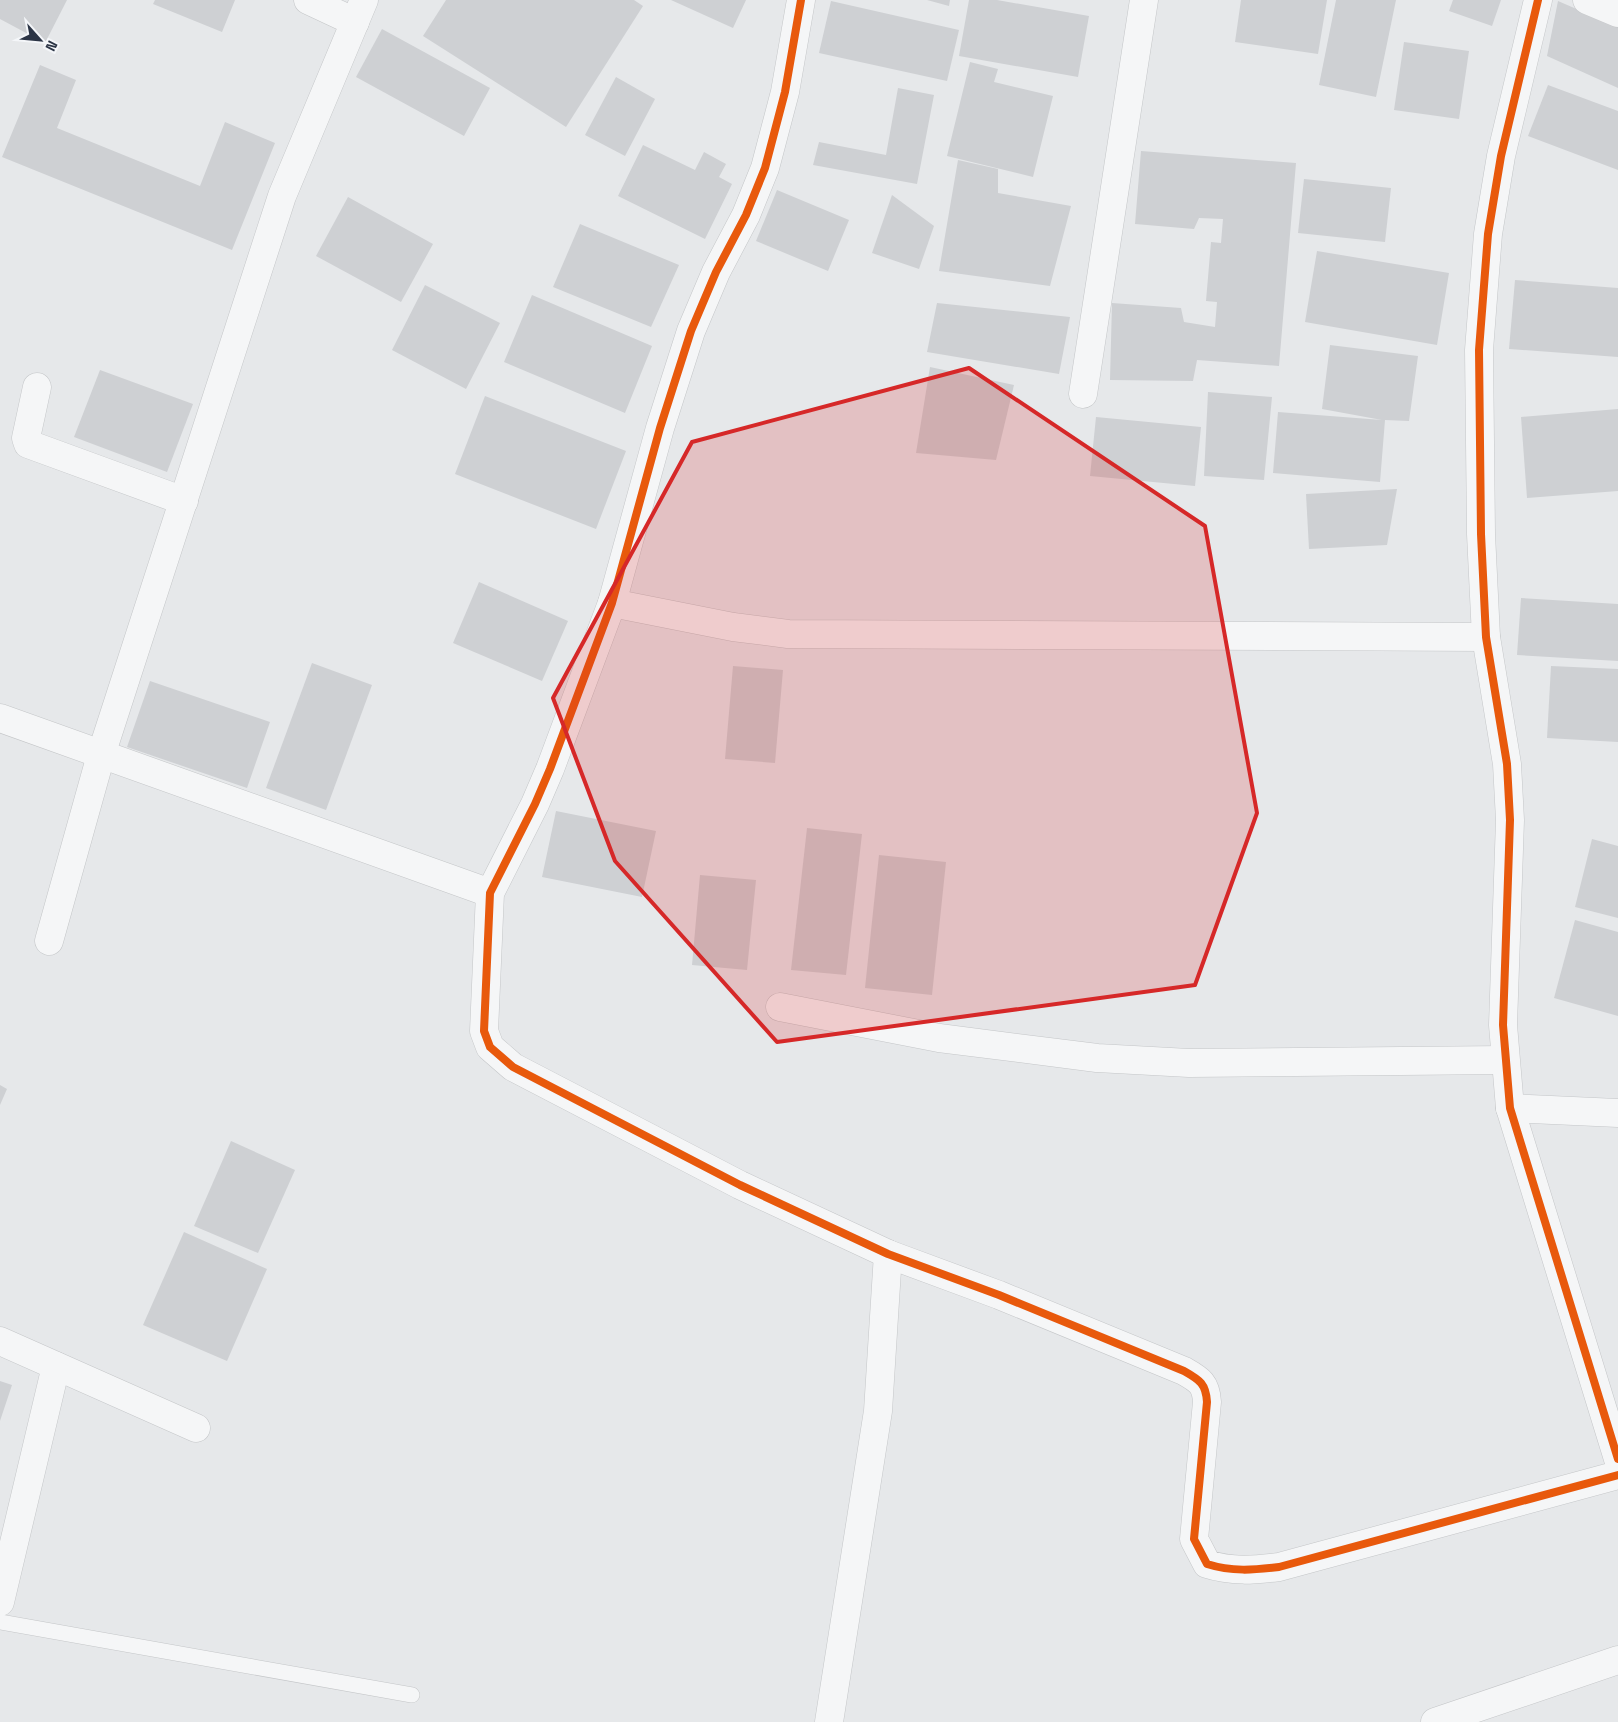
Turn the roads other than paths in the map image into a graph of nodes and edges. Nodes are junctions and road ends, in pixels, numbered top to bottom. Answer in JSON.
{"nodes":[{"id":1,"x":308,"y":0,"type":"edge"},
{"id":2,"x":801,"y":0,"type":"edge"},
{"id":3,"x":1144,"y":0,"type":"edge"},
{"id":4,"x":1538,"y":0,"type":"edge"},
{"id":5,"x":1587,"y":0,"type":"edge"},
{"id":6,"x":359,"y":11,"type":"edge"},
{"id":7,"x":1618,"y":12,"type":"edge"},
{"id":8,"x":37,"y":387,"type":"dead end"},
{"id":9,"x":1083,"y":394,"type":"dead end"},
{"id":10,"x":184,"y":501,"type":"junction"},
{"id":11,"x":612,"y":602,"type":"junction"},
{"id":12,"x":1486,"y":637,"type":"junction"},
{"id":13,"x":0,"y":718,"type":"edge"},
{"id":14,"x":102,"y":755,"type":"junction"},
{"id":15,"x":490,"y":893,"type":"junction"},
{"id":16,"x":49,"y":941,"type":"dead end"},
{"id":17,"x":780,"y":1007,"type":"dead end"},
{"id":18,"x":1505,"y":1060,"type":"junction"},
{"id":19,"x":1510,"y":1108,"type":"junction"},
{"id":20,"x":1618,"y":1113,"type":"edge"},
{"id":21,"x":888,"y":1254,"type":"junction"},
{"id":22,"x":0,"y":1341,"type":"edge"},
{"id":23,"x":56,"y":1366,"type":"junction"},
{"id":24,"x":196,"y":1428,"type":"dead end"},
{"id":25,"x":1616,"y":1443,"type":"edge"},
{"id":26,"x":1618,"y":1475,"type":"edge"},
{"id":27,"x":0,"y":1602,"type":"edge"},
{"id":28,"x":0,"y":1622,"type":"edge"},
{"id":29,"x":1618,"y":1660,"type":"edge"},
{"id":30,"x":412,"y":1695,"type":"dead end"},
{"id":31,"x":829,"y":1722,"type":"edge"},
{"id":32,"x":1435,"y":1722,"type":"edge"}],
"edges":[{"from":1,"to":6,"type":"street"},
{"from":2,"to":11,"type":"street"},
{"from":3,"to":9,"type":"street"},
{"from":4,"to":12,"type":"street"},
{"from":5,"to":7,"type":"street"},
{"from":6,"to":10,"type":"street"},
{"from":8,"to":10,"type":"street"},
{"from":10,"to":14,"type":"street"},
{"from":11,"to":12,"type":"street"},
{"from":11,"to":15,"type":"street"},
{"from":12,"to":18,"type":"street"},
{"from":13,"to":14,"type":"street"},
{"from":14,"to":15,"type":"street"},
{"from":14,"to":16,"type":"street"},
{"from":15,"to":21,"type":"street"},
{"from":17,"to":18,"type":"street"},
{"from":18,"to":19,"type":"street"},
{"from":19,"to":20,"type":"street"},
{"from":19,"to":25,"type":"street"},
{"from":21,"to":26,"type":"street"},
{"from":21,"to":31,"type":"street"},
{"from":22,"to":23,"type":"street"},
{"from":23,"to":24,"type":"street"},
{"from":23,"to":27,"type":"street"},
{"from":28,"to":30,"type":"lane"},
{"from":29,"to":32,"type":"street"}]}
